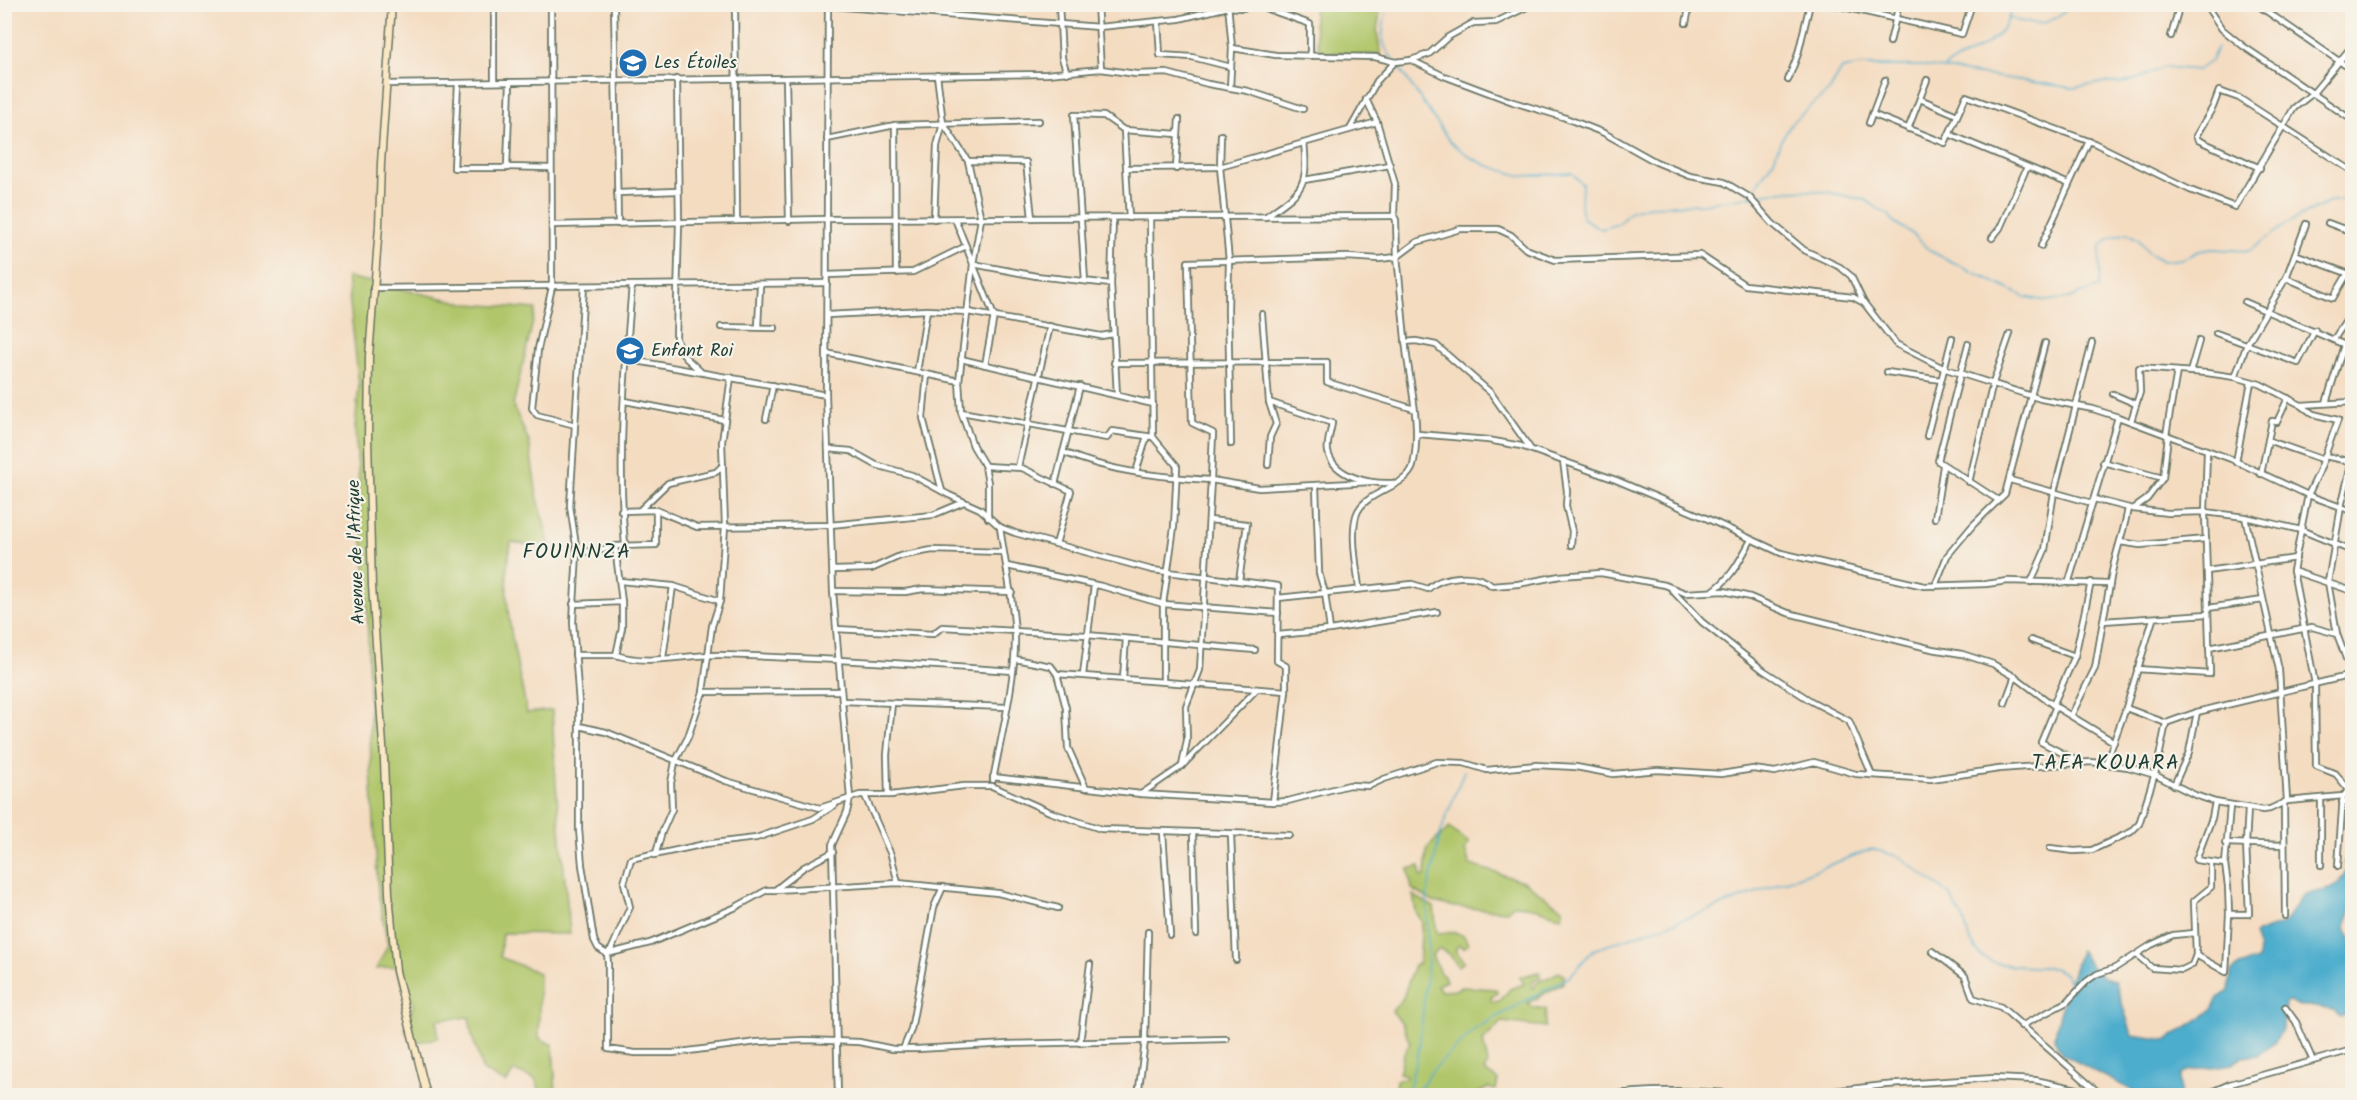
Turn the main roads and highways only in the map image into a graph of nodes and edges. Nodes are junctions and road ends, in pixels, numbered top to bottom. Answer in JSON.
{"nodes":[{"id":1,"x":392,"y":4,"type":"edge"},
{"id":2,"x":427,"y":1095,"type":"edge"}],
"edges":[{"from":1,"to":2,"type":"main road","name":"Avenue de l'Afrique"}]}
